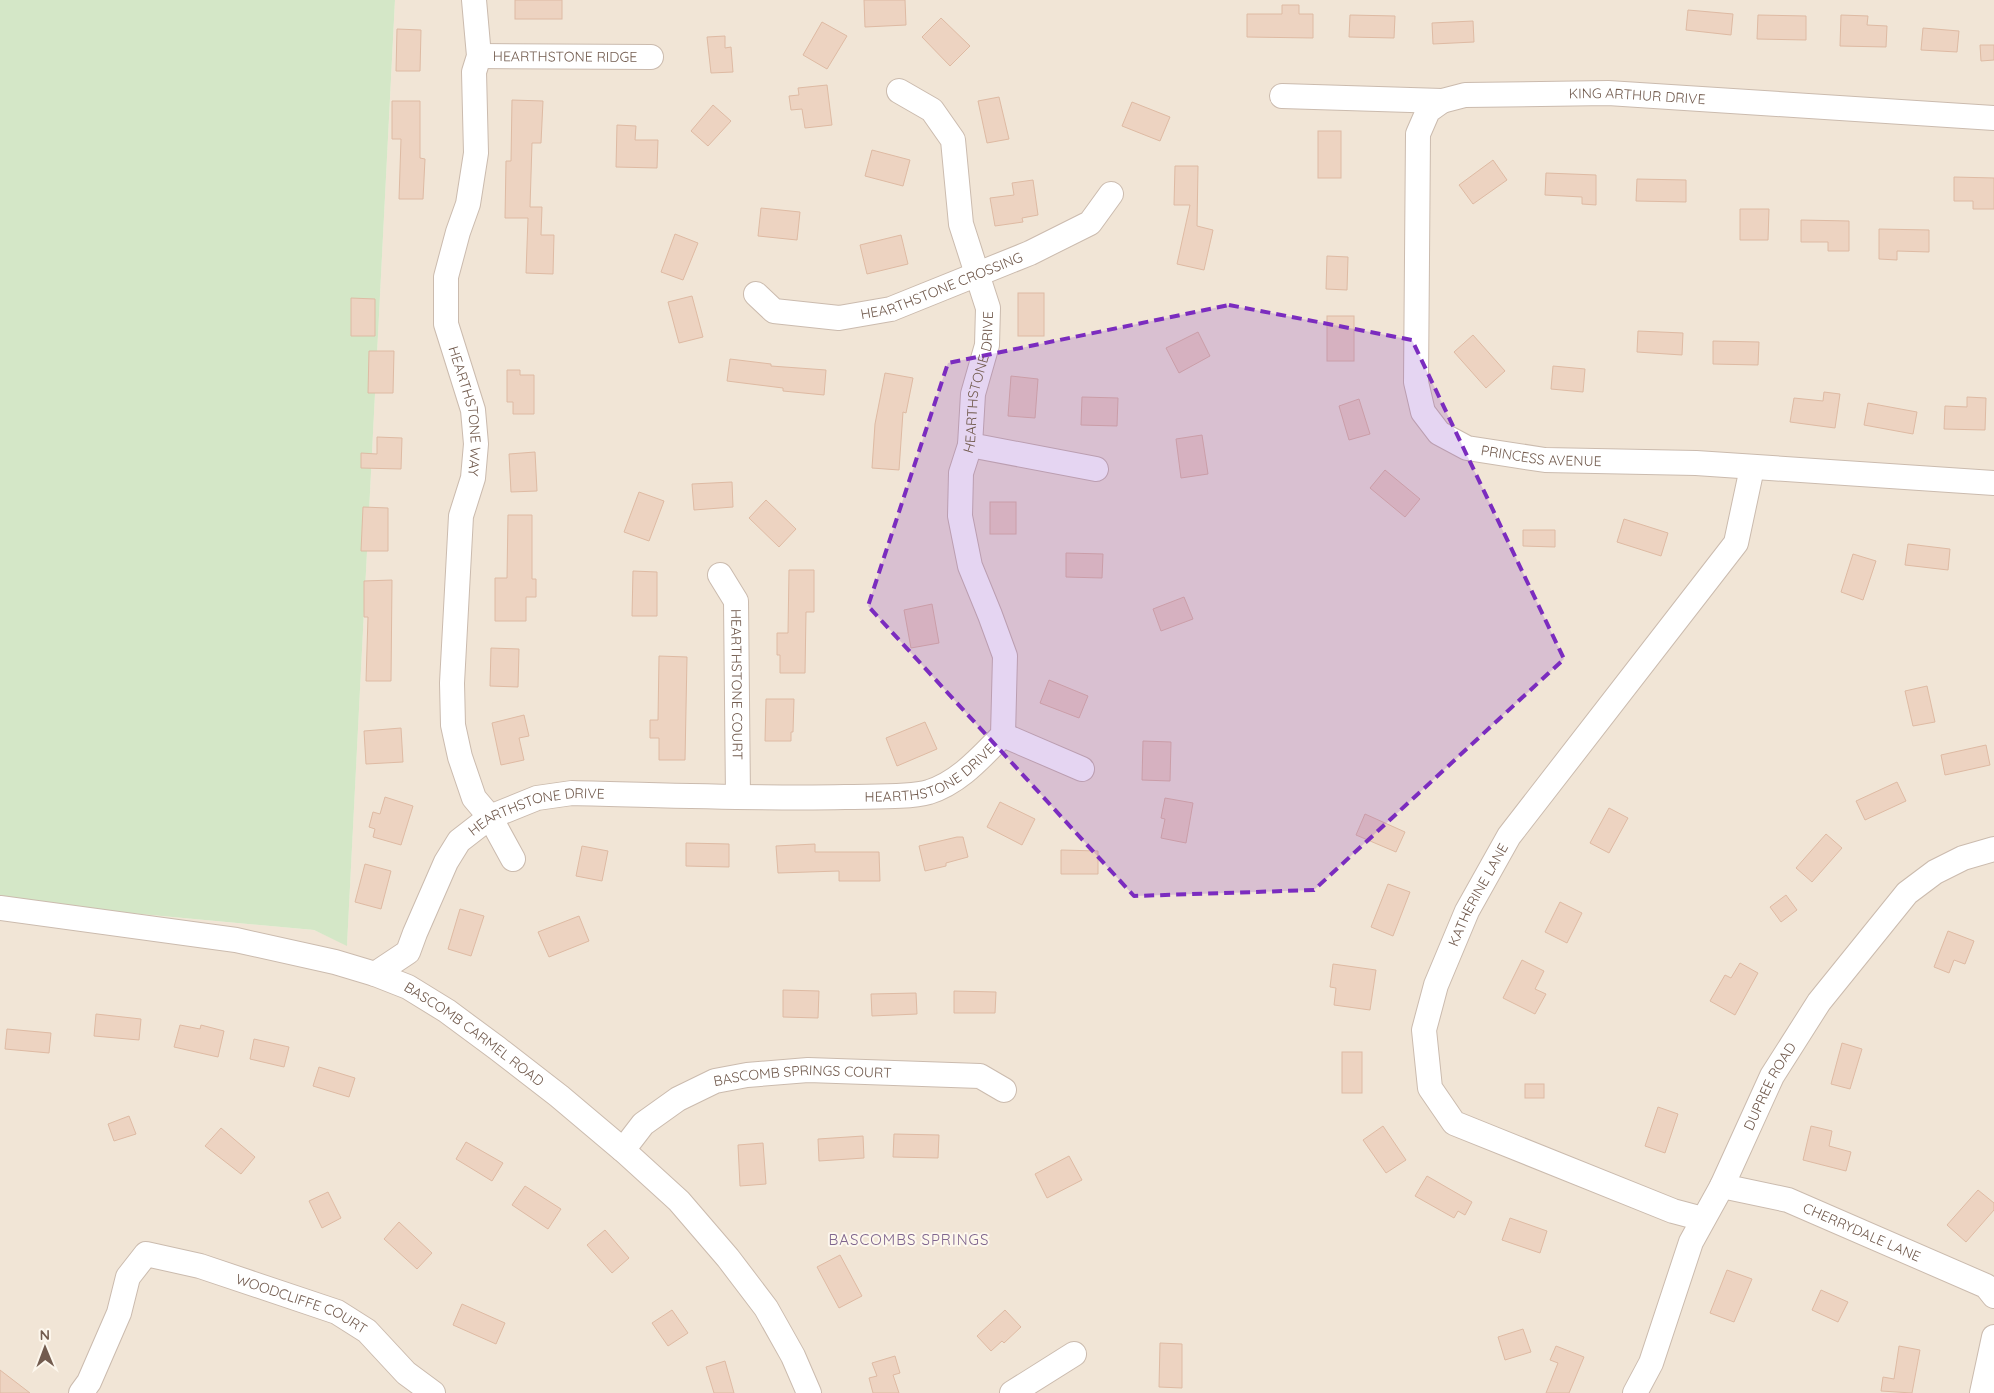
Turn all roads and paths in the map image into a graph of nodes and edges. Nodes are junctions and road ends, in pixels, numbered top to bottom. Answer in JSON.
{"nodes":[{"id":1,"x":474,"y":0,"type":"edge"},
{"id":2,"x":479,"y":56,"type":"junction"},
{"id":3,"x":652,"y":57,"type":"dead end"},
{"id":4,"x":899,"y":91,"type":"dead end"},
{"id":5,"x":1282,"y":96,"type":"dead end"},
{"id":6,"x":1442,"y":101,"type":"junction"},
{"id":7,"x":1994,"y":118,"type":"edge"},
{"id":8,"x":1111,"y":194,"type":"dead end"},
{"id":9,"x":976,"y":276,"type":"junction"},
{"id":10,"x":756,"y":294,"type":"dead end"},
{"id":11,"x":970,"y":445,"type":"junction"},
{"id":12,"x":1752,"y":468,"type":"junction"},
{"id":13,"x":1096,"y":469,"type":"dead end"},
{"id":14,"x":1994,"y":483,"type":"edge"},
{"id":15,"x":720,"y":575,"type":"dead end"},
{"id":16,"x":1003,"y":735,"type":"junction"},
{"id":17,"x":1082,"y":769,"type":"dead end"},
{"id":18,"x":738,"y":797,"type":"junction"},
{"id":19,"x":490,"y":817,"type":"junction"},
{"id":20,"x":1994,"y":849,"type":"edge"},
{"id":21,"x":513,"y":859,"type":"dead end"},
{"id":22,"x":0,"y":908,"type":"edge"},
{"id":23,"x":375,"y":974,"type":"junction"},
{"id":24,"x":1004,"y":1090,"type":"dead end"},
{"id":25,"x":623,"y":1150,"type":"junction"},
{"id":26,"x":1722,"y":1186,"type":"junction"},
{"id":27,"x":1703,"y":1219,"type":"junction"},
{"id":28,"x":1994,"y":1296,"type":"edge"},
{"id":29,"x":1994,"y":1338,"type":"edge"},
{"id":30,"x":1074,"y":1354,"type":"dead end"},
{"id":31,"x":81,"y":1393,"type":"edge"},
{"id":32,"x":434,"y":1393,"type":"edge"},
{"id":33,"x":809,"y":1393,"type":"edge"},
{"id":34,"x":1012,"y":1393,"type":"edge"},
{"id":35,"x":1635,"y":1393,"type":"edge"},
{"id":36,"x":1982,"y":1393,"type":"edge"}],
"edges":[{"from":1,"to":2,"type":"street","name":"HEARTHSTONE WAY"},
{"from":2,"to":3,"type":"street","name":"HEARTHSTONE RIDGE"},
{"from":2,"to":19,"type":"street","name":"HEARTHSTONE WAY"},
{"from":4,"to":9,"type":"street","name":"HEARTHSTONE DRIVE"},
{"from":5,"to":6,"type":"street","name":"KING ARTHUR DRIVE"},
{"from":6,"to":7,"type":"street","name":"KING ARTHUR DRIVE"},
{"from":6,"to":12,"type":"street","name":"PRINCESS AVENUE"},
{"from":8,"to":9,"type":"street","name":"HEARTHSTONE CROSSING"},
{"from":9,"to":10,"type":"street","name":"HEARTHSTONE CROSSING"},
{"from":9,"to":11,"type":"street","name":"HEARTHSTONE DRIVE"},
{"from":11,"to":13,"type":"street"},
{"from":11,"to":16,"type":"street","name":"HEARTHSTONE DRIVE"},
{"from":12,"to":14,"type":"street","name":"PRINCESS AVENUE"},
{"from":12,"to":27,"type":"street","name":"KATHERINE LANE"},
{"from":15,"to":18,"type":"street","name":"HEARTHSTONE COURT"},
{"from":16,"to":17,"type":"street"},
{"from":16,"to":18,"type":"street","name":"HEARTHSTONE DRIVE"},
{"from":18,"to":19,"type":"street","name":"HEARTHSTONE DRIVE"},
{"from":19,"to":21,"type":"street","name":"HEARTHSTONE WAY"},
{"from":19,"to":23,"type":"street","name":"HEARTHSTONE DRIVE"},
{"from":20,"to":26,"type":"street","name":"DUPREE ROAD"},
{"from":22,"to":23,"type":"street","name":"BASCOMB CARMEL ROAD"},
{"from":23,"to":25,"type":"street","name":"BASCOMB CARMEL ROAD"},
{"from":24,"to":25,"type":"street","name":"BASCOMB SPRINGS COURT"},
{"from":25,"to":33,"type":"street","name":"BASCOMB CARMEL ROAD"},
{"from":26,"to":27,"type":"street","name":"DUPREE ROAD"},
{"from":26,"to":28,"type":"street","name":"CHERRYDALE LANE"},
{"from":27,"to":35,"type":"street","name":"DUPREE ROAD"},
{"from":29,"to":36,"type":"street"},
{"from":30,"to":34,"type":"street"},
{"from":31,"to":32,"type":"street","name":"WOODCLIFFE COURT"}]}
